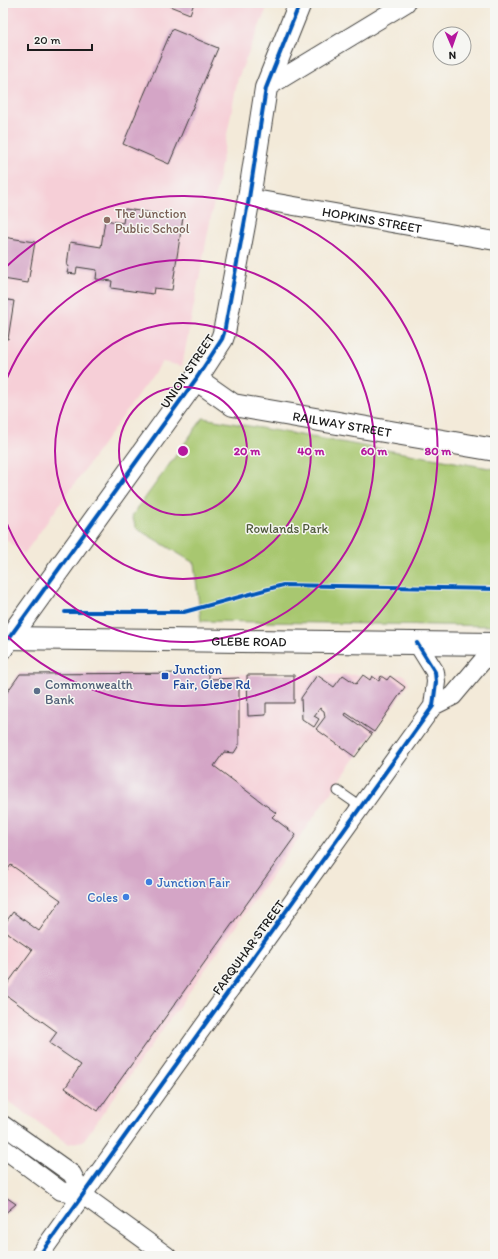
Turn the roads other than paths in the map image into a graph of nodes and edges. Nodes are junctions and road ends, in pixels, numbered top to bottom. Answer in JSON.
{"nodes":[{"id":1,"x":300,"y":3,"type":"edge"},
{"id":2,"x":406,"y":3,"type":"edge"},
{"id":3,"x":266,"y":88,"type":"junction"},
{"id":4,"x":249,"y":198,"type":"junction"},
{"id":5,"x":495,"y":241,"type":"edge"},
{"id":6,"x":196,"y":379,"type":"junction"},
{"id":7,"x":495,"y":450,"type":"edge"},
{"id":8,"x":5,"y":641,"type":"edge"},
{"id":9,"x":417,"y":643,"type":"junction"},
{"id":10,"x":495,"y":645,"type":"edge"},
{"id":11,"x":433,"y":706,"type":"junction"},
{"id":12,"x":338,"y":791,"type":"dead end"},
{"id":13,"x":361,"y":807,"type":"junction"},
{"id":14,"x":3,"y":1125,"type":"edge"},
{"id":15,"x":3,"y":1148,"type":"edge"},
{"id":16,"x":83,"y":1195,"type":"junction"},
{"id":17,"x":39,"y":1256,"type":"edge"},
{"id":18,"x":167,"y":1256,"type":"edge"}],
"edges":[{"from":1,"to":3,"type":"street","name":"UNION STREET"},
{"from":2,"to":3,"type":"street"},
{"from":3,"to":4,"type":"street","name":"UNION STREET"},
{"from":4,"to":5,"type":"street","name":"HOPKINS STREET"},
{"from":4,"to":6,"type":"street","name":"UNION STREET"},
{"from":6,"to":7,"type":"street","name":"RAILWAY STREET"},
{"from":6,"to":8,"type":"street","name":"UNION STREET"},
{"from":8,"to":9,"type":"street","name":"GLEBE ROAD"},
{"from":9,"to":10,"type":"street","name":"GLEBE ROAD"},
{"from":9,"to":11,"type":"street","name":"FARQUHAR STREET"},
{"from":10,"to":11,"type":"street","name":"FARQUHAR STREET"},
{"from":11,"to":13,"type":"street","name":"FARQUHAR STREET"},
{"from":12,"to":13,"type":"lane"},
{"from":13,"to":16,"type":"street","name":"FARQUHAR STREET"},
{"from":14,"to":16,"type":"street"},
{"from":15,"to":16,"type":"street"},
{"from":16,"to":17,"type":"street","name":"FARQUHAR STREET"},
{"from":16,"to":18,"type":"street"}]}
